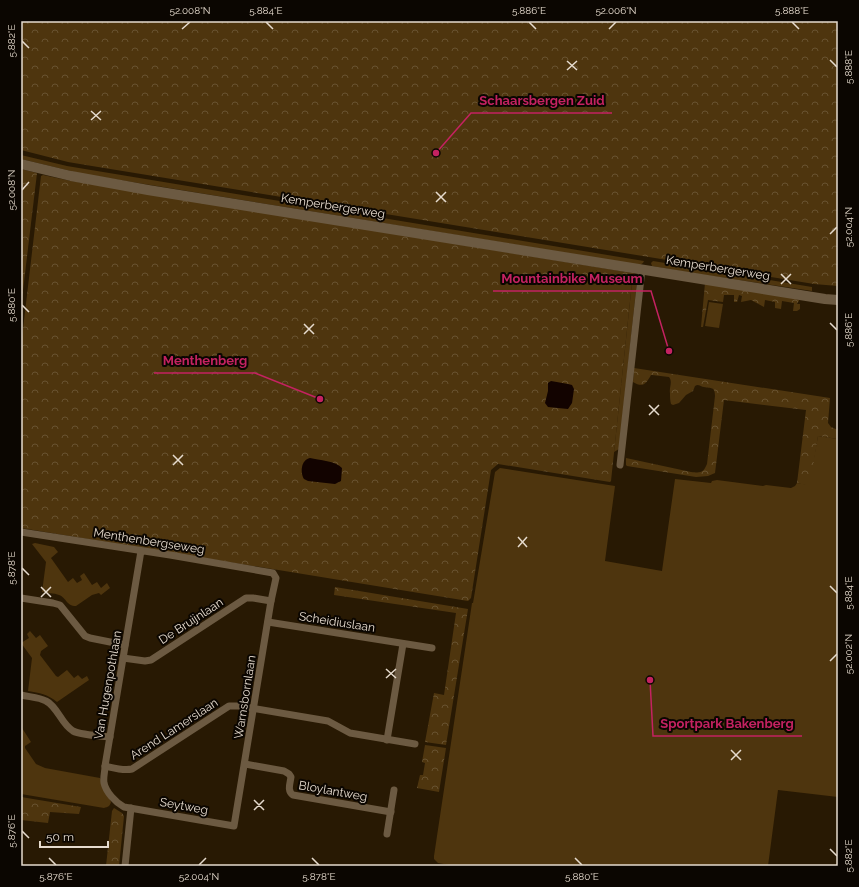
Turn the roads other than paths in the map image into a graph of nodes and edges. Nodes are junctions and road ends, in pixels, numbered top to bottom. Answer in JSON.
{"nodes":[{"id":1,"x":21,"y":164,"type":"edge"},
{"id":2,"x":642,"y":269,"type":"junction"},
{"id":3,"x":838,"y":300,"type":"edge"},
{"id":4,"x":620,"y":465,"type":"dead end"},
{"id":5,"x":21,"y":532,"type":"edge"},
{"id":6,"x":141,"y":551,"type":"junction"},
{"id":7,"x":273,"y":573,"type":"joint"},
{"id":8,"x":21,"y":598,"type":"edge"},
{"id":9,"x":271,"y":601,"type":"junction"},
{"id":10,"x":268,"y":622,"type":"junction"},
{"id":11,"x":403,"y":644,"type":"junction"},
{"id":12,"x":126,"y":645,"type":"junction"},
{"id":13,"x":432,"y":648,"type":"dead end"},
{"id":14,"x":124,"y":658,"type":"junction"},
{"id":15,"x":21,"y":695,"type":"edge"},
{"id":16,"x":254,"y":708,"type":"junction"},
{"id":17,"x":110,"y":737,"type":"junction"},
{"id":18,"x":387,"y":740,"type":"junction"},
{"id":19,"x":415,"y":744,"type":"dead end"},
{"id":20,"x":245,"y":764,"type":"junction"},
{"id":21,"x":105,"y":766,"type":"junction"},
{"id":22,"x":394,"y":790,"type":"dead end"},
{"id":23,"x":131,"y":808,"type":"junction"},
{"id":24,"x":391,"y":812,"type":"junction"},
{"id":25,"x":234,"y":826,"type":"joint"},
{"id":26,"x":386,"y":834,"type":"dead end"},
{"id":27,"x":125,"y":866,"type":"edge"}],
"edges":[{"from":1,"to":2,"type":"main road","name":"Kemperbergerweg"},
{"from":2,"to":3,"type":"main road","name":"Kemperbergerweg"},
{"from":2,"to":4,"type":"street"},
{"from":5,"to":6,"type":"street","name":"Menthenbergseweg"},
{"from":6,"to":7,"type":"street","name":"Menthenbergseweg"},
{"from":6,"to":12,"type":"street","name":"Van Hugenpothlaan"},
{"from":7,"to":9,"type":"street","name":"Warnsbornlaan"},
{"from":8,"to":12,"type":"street"},
{"from":9,"to":10,"type":"street","name":"Warnsbornlaan"},
{"from":9,"to":14,"type":"street","name":"De Bruijnlaan"},
{"from":10,"to":11,"type":"street","name":"Scheidiuslaan"},
{"from":10,"to":16,"type":"street","name":"Warnsbornlaan"},
{"from":11,"to":13,"type":"street","name":"Scheidiuslaan"},
{"from":11,"to":18,"type":"street"},
{"from":12,"to":14,"type":"street","name":"Van Hugenpothlaan"},
{"from":14,"to":17,"type":"street","name":"Van Hugenpothlaan"},
{"from":15,"to":17,"type":"street"},
{"from":16,"to":18,"type":"street"},
{"from":16,"to":20,"type":"street","name":"Warnsbornlaan"},
{"from":16,"to":21,"type":"street","name":"Arend Lamerslaan"},
{"from":17,"to":21,"type":"street","name":"Van Hugenpothlaan"},
{"from":18,"to":19,"type":"street"},
{"from":20,"to":24,"type":"street","name":"Bloylantweg"},
{"from":20,"to":25,"type":"street","name":"Warnsbornlaan"},
{"from":21,"to":23,"type":"street","name":"Van Hugenpothlaan"},
{"from":22,"to":24,"type":"street"},
{"from":23,"to":25,"type":"street","name":"Seytweg"},
{"from":23,"to":27,"type":"street"},
{"from":24,"to":26,"type":"street"}]}
